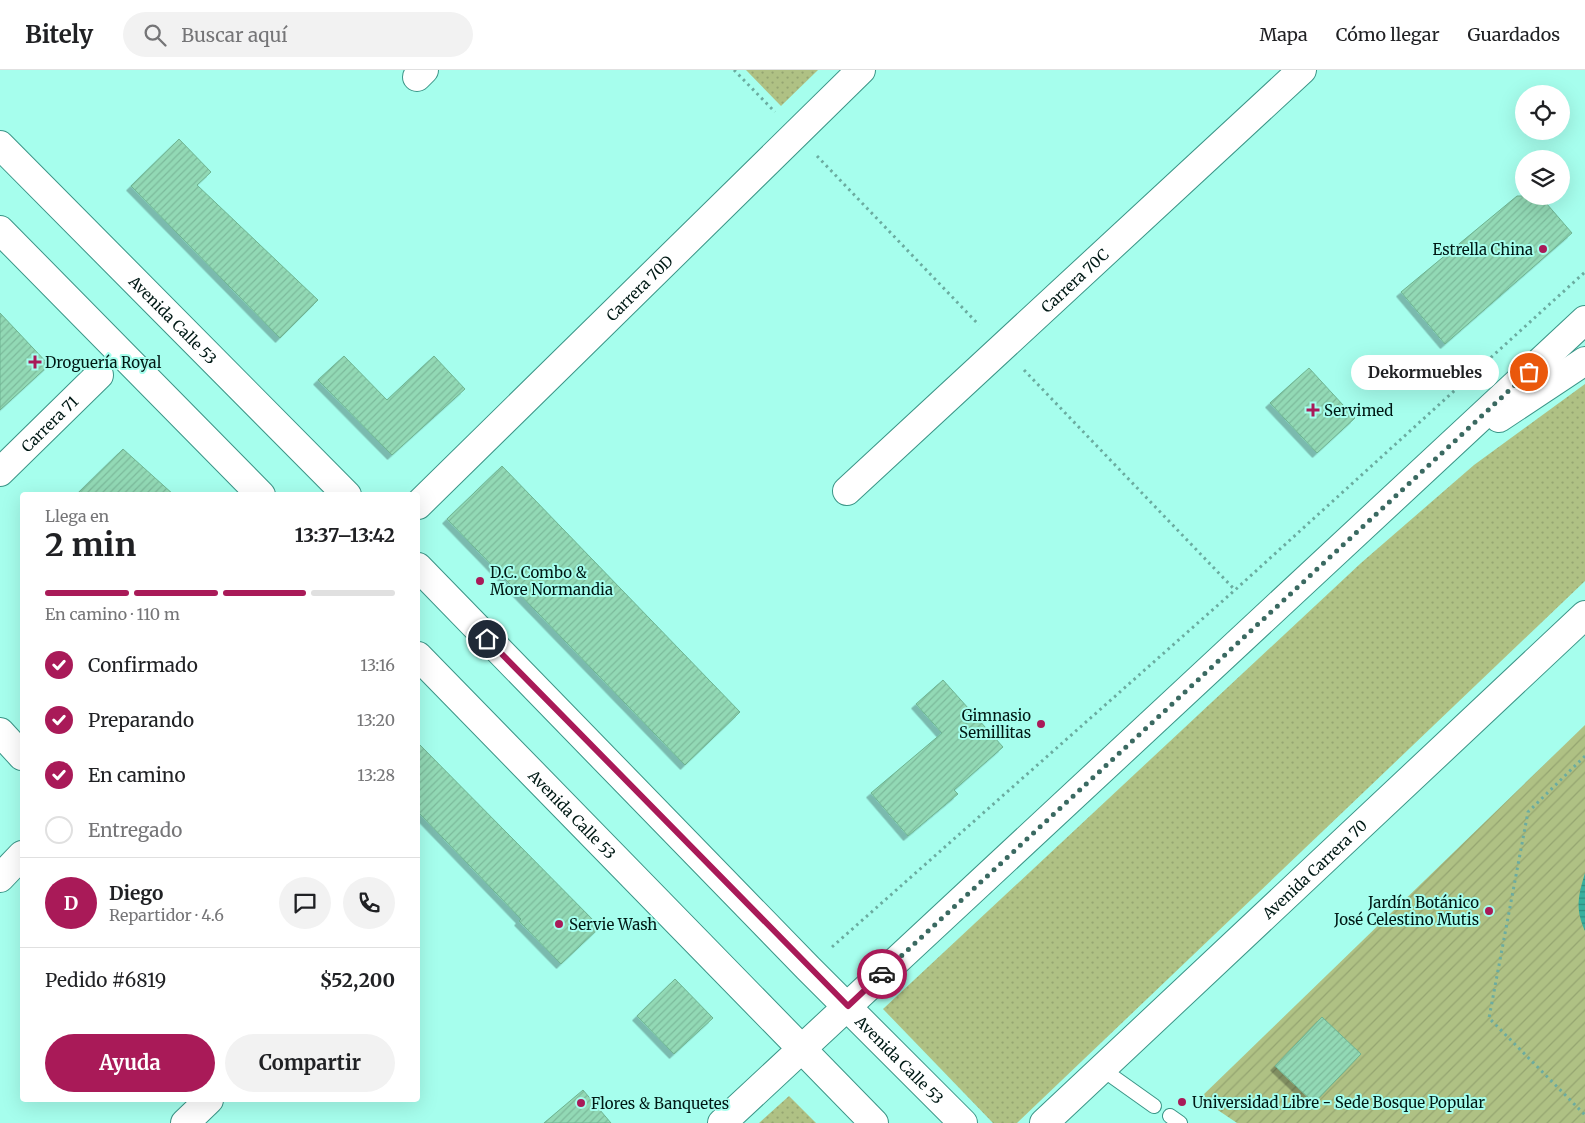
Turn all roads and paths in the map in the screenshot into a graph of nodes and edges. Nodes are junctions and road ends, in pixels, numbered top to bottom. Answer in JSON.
{"nodes":[{"id":1,"x":861,"y":70,"type":"edge"},
{"id":2,"x":1302,"y":70,"type":"edge"},
{"id":3,"x":0,"y":144,"type":"edge"},
{"id":4,"x":0,"y":230,"type":"edge"},
{"id":5,"x":1585,"y":272,"type":"edge"},
{"id":6,"x":1585,"y":320,"type":"edge"},
{"id":7,"x":1585,"y":361,"type":"edge"},
{"id":8,"x":99,"y":375,"type":"dead end"},
{"id":9,"x":1430,"y":464,"type":"junction"},
{"id":10,"x":0,"y":472,"type":"edge"},
{"id":11,"x":848,"y":491,"type":"dead end"},
{"id":12,"x":258,"y":492,"type":"edge"},
{"id":13,"x":344,"y":492,"type":"edge"},
{"id":14,"x":420,"y":503,"type":"edge"},
{"id":15,"x":420,"y":569,"type":"edge"},
{"id":16,"x":1585,"y":615,"type":"edge"},
{"id":17,"x":420,"y":658,"type":"edge"},
{"id":18,"x":0,"y":732,"type":"edge"},
{"id":19,"x":20,"y":754,"type":"edge"},
{"id":20,"x":1585,"y":756,"type":"edge"},
{"id":21,"x":20,"y":857,"type":"edge"},
{"id":22,"x":0,"y":878,"type":"edge"},
{"id":23,"x":827,"y":952,"type":"dead end"},
{"id":24,"x":848,"y":1006,"type":"junction"},
{"id":25,"x":802,"y":1049,"type":"junction"},
{"id":26,"x":1102,"y":1069,"type":"junction"},
{"id":27,"x":207,"y":1102,"type":"edge"},
{"id":28,"x":1154,"y":1106,"type":"dead end"},
{"id":29,"x":1585,"y":1115,"type":"edge"},
{"id":30,"x":185,"y":1123,"type":"edge"},
{"id":31,"x":722,"y":1123,"type":"edge"},
{"id":32,"x":874,"y":1123,"type":"edge"},
{"id":33,"x":963,"y":1123,"type":"edge"},
{"id":34,"x":1044,"y":1123,"type":"edge"}],
"edges":[{"from":1,"to":14,"type":"main road","name":"Carrera 70D"},
{"from":2,"to":11,"type":"main road","name":"Carrera 70C"},
{"from":3,"to":13,"type":"main road","name":"Avenida Calle 53"},
{"from":4,"to":12,"type":"main road"},
{"from":5,"to":23,"type":"path"},
{"from":6,"to":9,"type":"main road"},
{"from":7,"to":9,"type":"main road"},
{"from":8,"to":10,"type":"main road","name":"Carrera 71"},
{"from":9,"to":24,"type":"main road"},
{"from":15,"to":24,"type":"main road","name":"Avenida Calle 53"},
{"from":16,"to":26,"type":"main road","name":"Avenida Carrera 70"},
{"from":17,"to":25,"type":"main road","name":"Avenida Calle 53"},
{"from":18,"to":19,"type":"main road"},
{"from":20,"to":29,"type":"path"},
{"from":21,"to":22,"type":"main road"},
{"from":24,"to":25,"type":"main road"},
{"from":24,"to":33,"type":"main road","name":"Avenida Calle 53"},
{"from":25,"to":31,"type":"main road"},
{"from":25,"to":32,"type":"main road","name":"Avenida Calle 53"},
{"from":26,"to":28,"type":"lane"},
{"from":26,"to":34,"type":"main road","name":"Avenida Carrera 70"},
{"from":27,"to":30,"type":"main road"}]}
